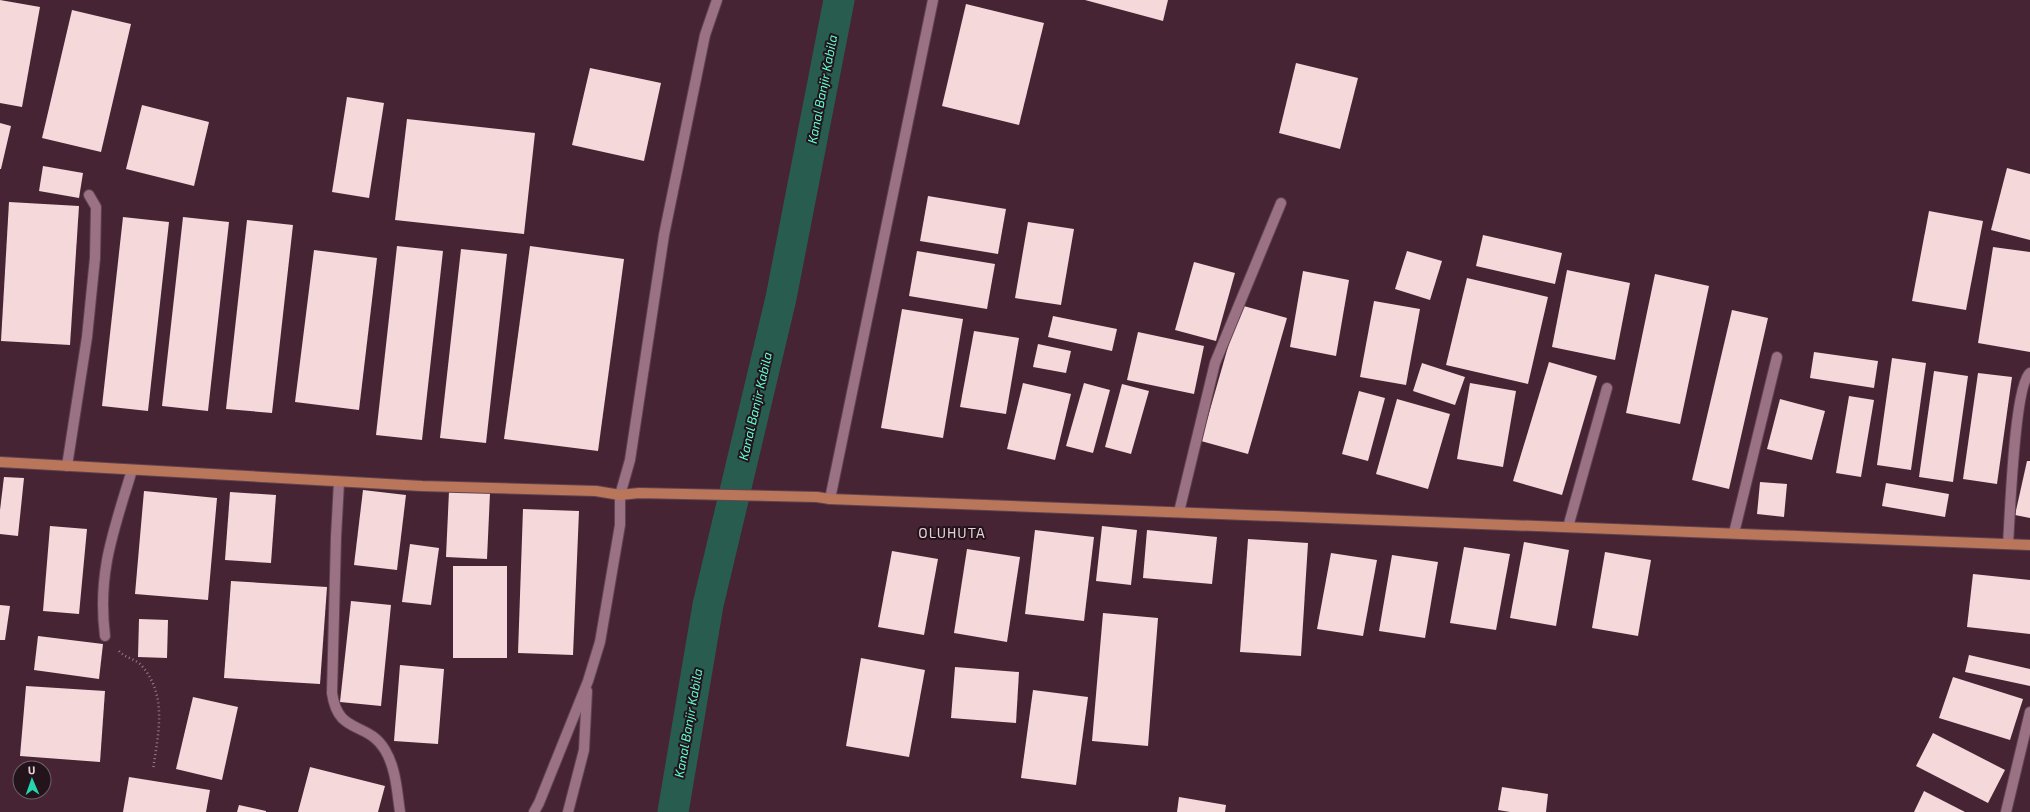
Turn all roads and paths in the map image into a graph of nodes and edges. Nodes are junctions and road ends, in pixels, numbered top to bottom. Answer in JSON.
{"nodes":[{"id":1,"x":717,"y":0,"type":"edge"},
{"id":2,"x":933,"y":0,"type":"edge"},
{"id":3,"x":89,"y":195,"type":"dead end"},
{"id":4,"x":1281,"y":203,"type":"dead end"},
{"id":5,"x":1777,"y":357,"type":"dead end"},
{"id":6,"x":2030,"y":373,"type":"edge"},
{"id":7,"x":1607,"y":388,"type":"dead end"},
{"id":8,"x":0,"y":462,"type":"edge"},
{"id":9,"x":67,"y":466,"type":"junction"},
{"id":10,"x":132,"y":470,"type":"junction"},
{"id":11,"x":339,"y":482,"type":"junction"},
{"id":12,"x":620,"y":495,"type":"junction"},
{"id":13,"x":830,"y":499,"type":"junction"},
{"id":14,"x":1179,"y":512,"type":"junction"},
{"id":15,"x":1568,"y":527,"type":"junction"},
{"id":16,"x":1734,"y":533,"type":"junction"},
{"id":17,"x":2008,"y":544,"type":"junction"},
{"id":18,"x":2030,"y":545,"type":"edge"},
{"id":19,"x":105,"y":636,"type":"joint"},
{"id":20,"x":588,"y":681,"type":"junction"},
{"id":21,"x":2030,"y":712,"type":"edge"},
{"id":22,"x":153,"y":770,"type":"dead end"},
{"id":23,"x":400,"y":812,"type":"edge"},
{"id":24,"x":534,"y":812,"type":"edge"},
{"id":25,"x":568,"y":812,"type":"edge"},
{"id":26,"x":2006,"y":812,"type":"edge"}],
"edges":[{"from":1,"to":12,"type":"street"},
{"from":2,"to":13,"type":"street"},
{"from":3,"to":9,"type":"street"},
{"from":4,"to":14,"type":"street"},
{"from":5,"to":16,"type":"street"},
{"from":6,"to":17,"type":"street"},
{"from":7,"to":15,"type":"street"},
{"from":8,"to":9,"type":"main road"},
{"from":9,"to":10,"type":"main road"},
{"from":10,"to":11,"type":"main road"},
{"from":10,"to":19,"type":"street"},
{"from":11,"to":12,"type":"main road"},
{"from":11,"to":23,"type":"street"},
{"from":12,"to":13,"type":"main road"},
{"from":12,"to":20,"type":"street"},
{"from":13,"to":14,"type":"main road"},
{"from":14,"to":15,"type":"main road"},
{"from":15,"to":16,"type":"main road"},
{"from":16,"to":17,"type":"main road"},
{"from":17,"to":18,"type":"main road"},
{"from":19,"to":22,"type":"path"},
{"from":20,"to":24,"type":"street"},
{"from":20,"to":25,"type":"street"},
{"from":21,"to":26,"type":"street"}]}
